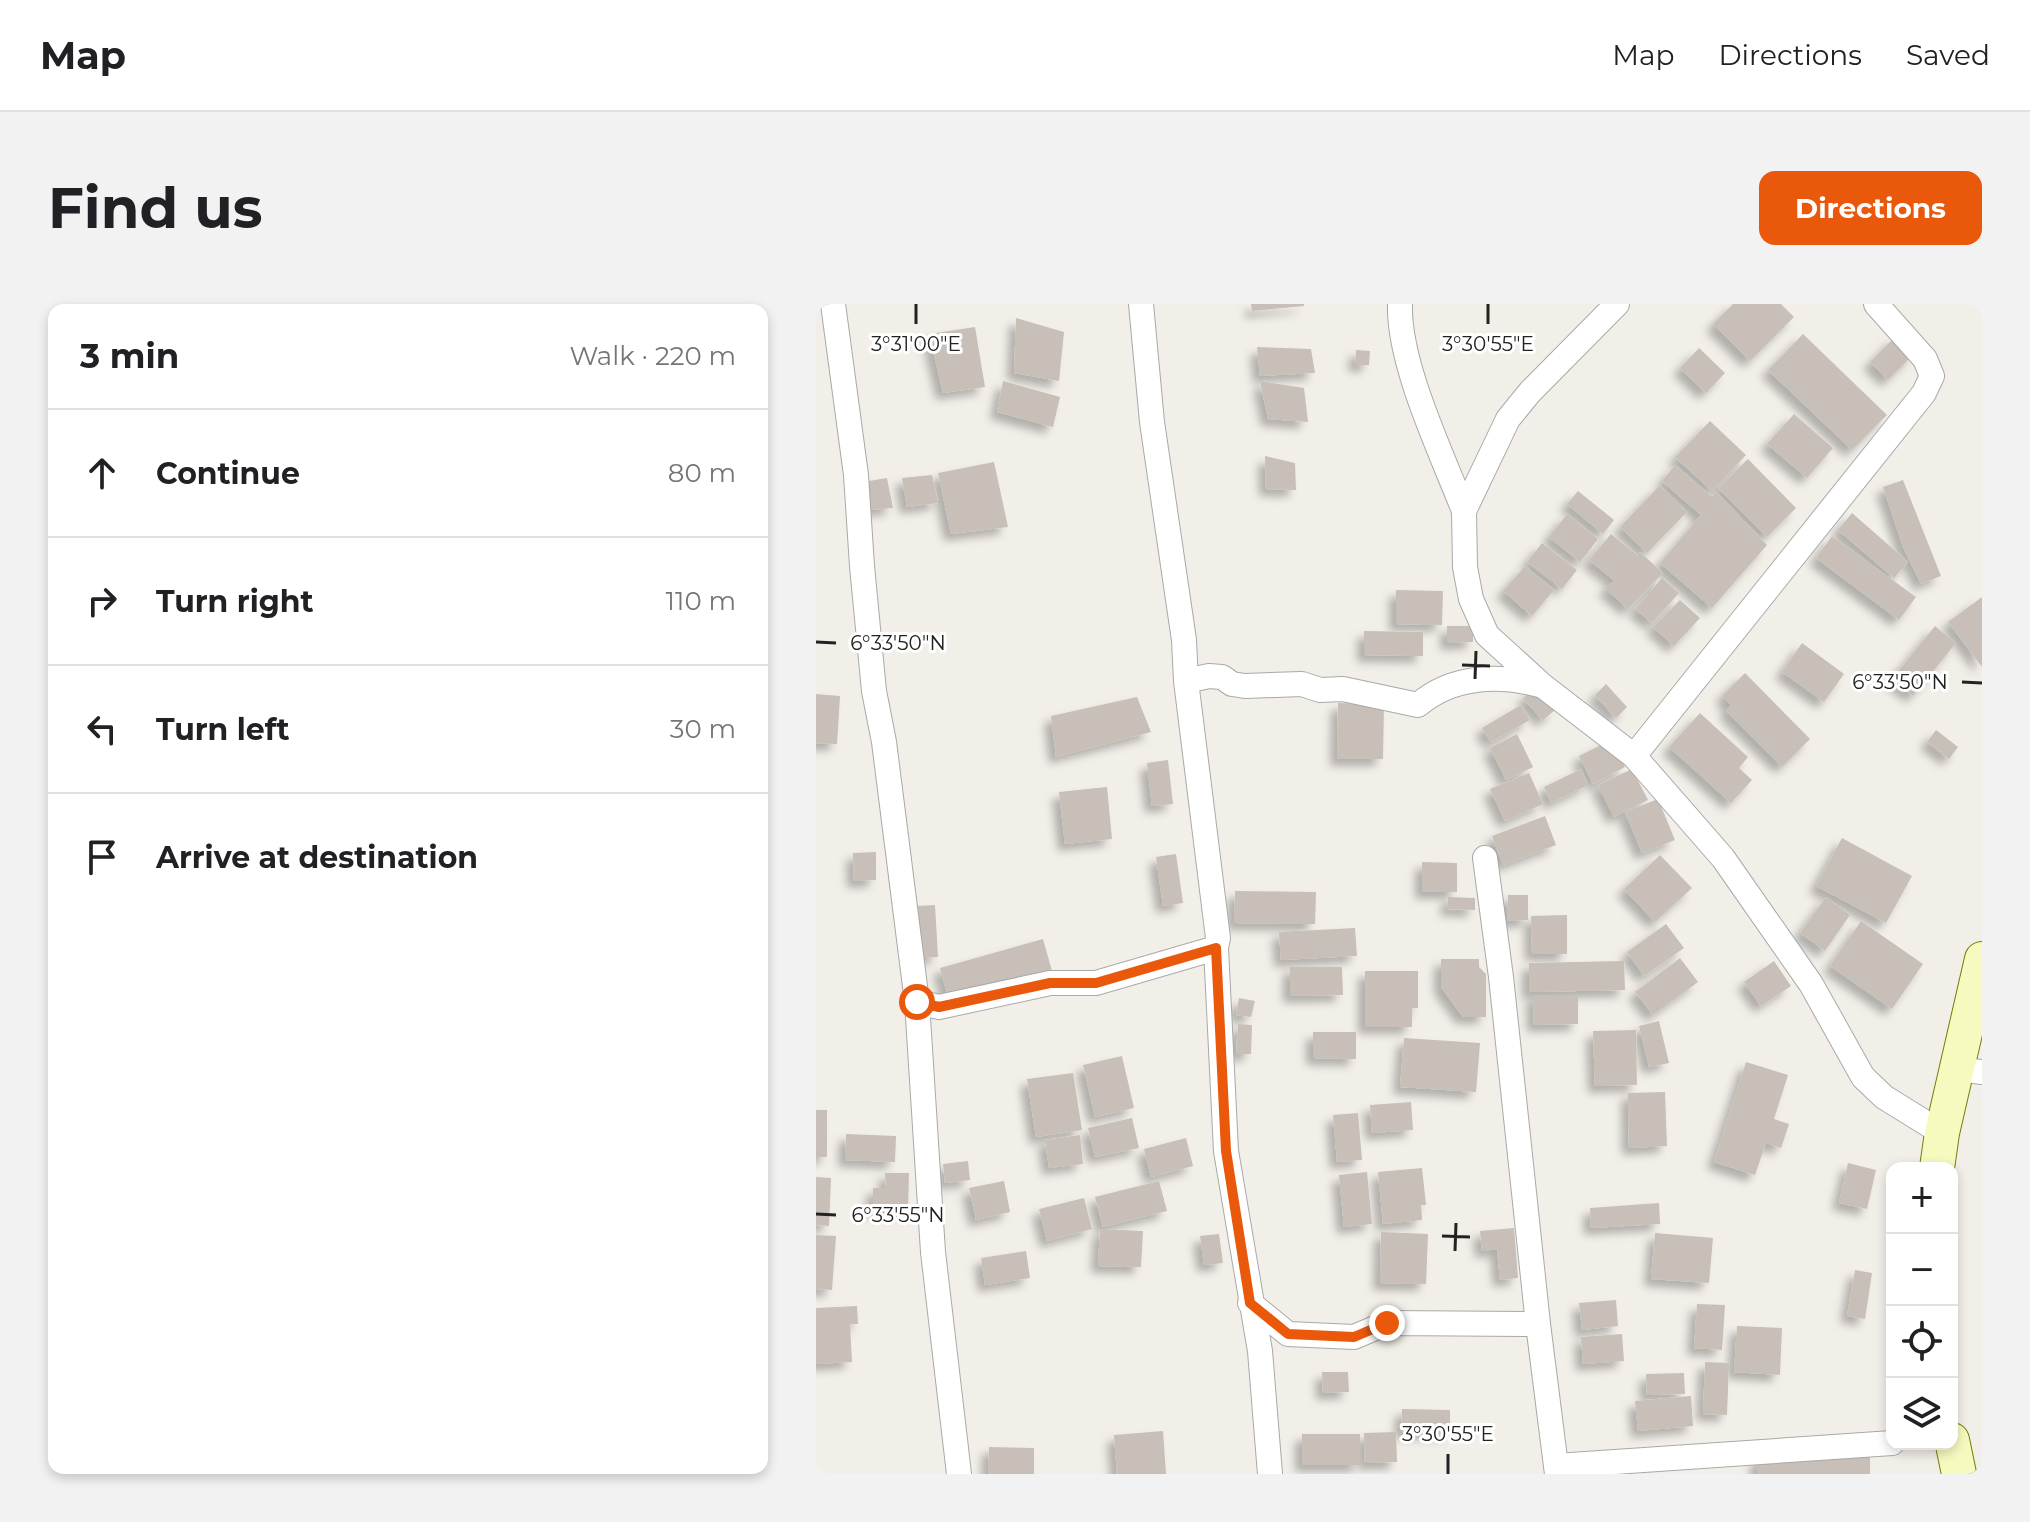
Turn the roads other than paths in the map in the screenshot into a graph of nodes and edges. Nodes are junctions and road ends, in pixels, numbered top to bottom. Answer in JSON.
{"nodes":[{"id":1,"x":833,"y":304,"type":"edge"},
{"id":2,"x":1141,"y":304,"type":"edge"},
{"id":3,"x":1400,"y":304,"type":"edge"},
{"id":4,"x":1617,"y":304,"type":"edge"},
{"id":5,"x":1876,"y":304,"type":"edge"},
{"id":6,"x":1464,"y":511,"type":"junction"},
{"id":7,"x":1186,"y":681,"type":"junction"},
{"id":8,"x":1543,"y":686,"type":"junction"},
{"id":9,"x":1634,"y":756,"type":"junction"},
{"id":10,"x":1485,"y":858,"type":"dead end"},
{"id":11,"x":1216,"y":948,"type":"junction"},
{"id":12,"x":1982,"y":959,"type":"edge"},
{"id":13,"x":917,"y":1002,"type":"junction"},
{"id":14,"x":1970,"y":1071,"type":"edge"},
{"id":15,"x":1942,"y":1133,"type":"junction"},
{"id":16,"x":1938,"y":1162,"type":"edge"},
{"id":17,"x":1250,"y":1303,"type":"junction"},
{"id":18,"x":1538,"y":1324,"type":"junction"},
{"id":19,"x":1886,"y":1443,"type":"edge"},
{"id":20,"x":1954,"y":1450,"type":"edge"},
{"id":21,"x":1557,"y":1470,"type":"edge"},
{"id":22,"x":959,"y":1474,"type":"edge"},
{"id":23,"x":1270,"y":1474,"type":"edge"},
{"id":24,"x":1959,"y":1474,"type":"edge"}],
"edges":[{"from":1,"to":13,"type":"street"},
{"from":2,"to":7,"type":"street"},
{"from":3,"to":6,"type":"street"},
{"from":4,"to":6,"type":"street"},
{"from":5,"to":9,"type":"street"},
{"from":6,"to":8,"type":"street"},
{"from":7,"to":8,"type":"street"},
{"from":7,"to":11,"type":"street"},
{"from":8,"to":9,"type":"street"},
{"from":9,"to":15,"type":"street"},
{"from":10,"to":18,"type":"street"},
{"from":11,"to":13,"type":"street"},
{"from":11,"to":17,"type":"street"},
{"from":12,"to":14,"type":"street"},
{"from":13,"to":22,"type":"street"},
{"from":14,"to":15,"type":"street"},
{"from":15,"to":16,"type":"street"},
{"from":17,"to":18,"type":"street"},
{"from":17,"to":23,"type":"street"},
{"from":18,"to":21,"type":"street"},
{"from":19,"to":21,"type":"street"},
{"from":20,"to":24,"type":"street"}]}
